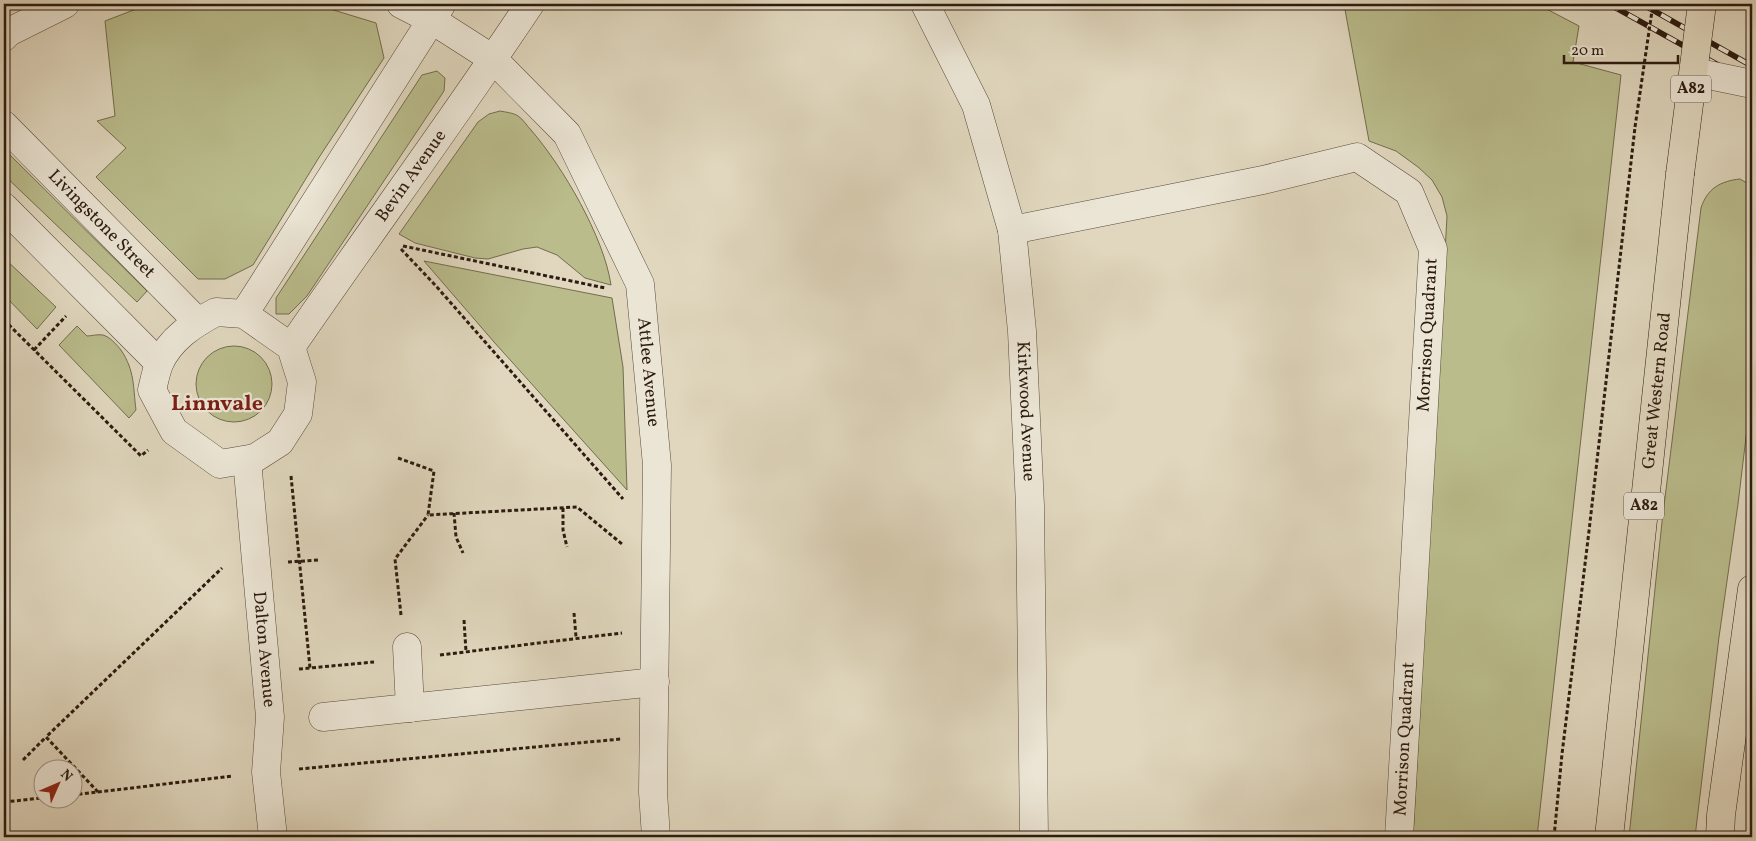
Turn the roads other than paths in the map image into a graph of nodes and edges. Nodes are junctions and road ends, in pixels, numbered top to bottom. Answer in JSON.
{"nodes":[{"id":1,"x":65,"y":4,"type":"edge"},
{"id":2,"x":401,"y":4,"type":"edge"},
{"id":3,"x":530,"y":4,"type":"edge"},
{"id":4,"x":925,"y":4,"type":"edge"},
{"id":5,"x":1702,"y":4,"type":"edge"},
{"id":6,"x":437,"y":12,"type":"edge"},
{"id":7,"x":4,"y":37,"type":"edge"},
{"id":8,"x":493,"y":59,"type":"junction"},
{"id":9,"x":1694,"y":72,"type":"junction"},
{"id":10,"x":1752,"y":84,"type":"edge"},
{"id":11,"x":4,"y":125,"type":"edge"},
{"id":12,"x":4,"y":207,"type":"edge"},
{"id":13,"x":1012,"y":230,"type":"junction"},
{"id":14,"x":244,"y":314,"type":"junction"},
{"id":15,"x":198,"y":322,"type":"junction"},
{"id":16,"x":291,"y":347,"type":"junction"},
{"id":17,"x":159,"y":363,"type":"junction"},
{"id":18,"x":247,"y":460,"type":"junction"},
{"id":19,"x":1752,"y":589,"type":"edge"},
{"id":20,"x":407,"y":647,"type":"dead end"},
{"id":21,"x":655,"y":682,"type":"junction"},
{"id":22,"x":410,"y":708,"type":"junction"},
{"id":23,"x":323,"y":717,"type":"dead end"},
{"id":24,"x":273,"y":837,"type":"edge"},
{"id":25,"x":656,"y":837,"type":"edge"},
{"id":26,"x":1034,"y":837,"type":"edge"},
{"id":27,"x":1399,"y":837,"type":"edge"},
{"id":28,"x":1609,"y":837,"type":"edge"},
{"id":29,"x":1720,"y":837,"type":"edge"}],
"edges":[{"from":1,"to":7,"type":"street"},
{"from":2,"to":6,"type":"street","name":"Attlee Avenue"},
{"from":3,"to":8,"type":"street","name":"Bevin Avenue"},
{"from":4,"to":13,"type":"street","name":"Kirkwood Avenue"},
{"from":5,"to":9,"type":"main road","name":"Great Western Road","number":"A82","bridge":true},
{"from":6,"to":8,"type":"street","name":"Attlee Avenue"},
{"from":6,"to":14,"type":"street"},
{"from":8,"to":16,"type":"street","name":"Bevin Avenue"},
{"from":8,"to":21,"type":"street","name":"Attlee Avenue"},
{"from":9,"to":10,"type":"street","bridge":true},
{"from":9,"to":28,"type":"main road","name":"Great Western Road","number":"A82","bridge":true},
{"from":11,"to":15,"type":"street","name":"Livingstone Street"},
{"from":12,"to":17,"type":"street"},
{"from":13,"to":26,"type":"street","name":"Kirkwood Avenue"},
{"from":13,"to":27,"type":"street","name":"Morrison Quadrant"},
{"from":14,"to":15,"type":"street"},
{"from":14,"to":16,"type":"street"},
{"from":15,"to":17,"type":"street"},
{"from":16,"to":18,"type":"street"},
{"from":17,"to":18,"type":"street"},
{"from":18,"to":24,"type":"street","name":"Dalton Avenue"},
{"from":19,"to":29,"type":"main road"},
{"from":20,"to":22,"type":"street"},
{"from":21,"to":22,"type":"street"},
{"from":21,"to":25,"type":"street","name":"Attlee Avenue"},
{"from":22,"to":23,"type":"street"}]}
